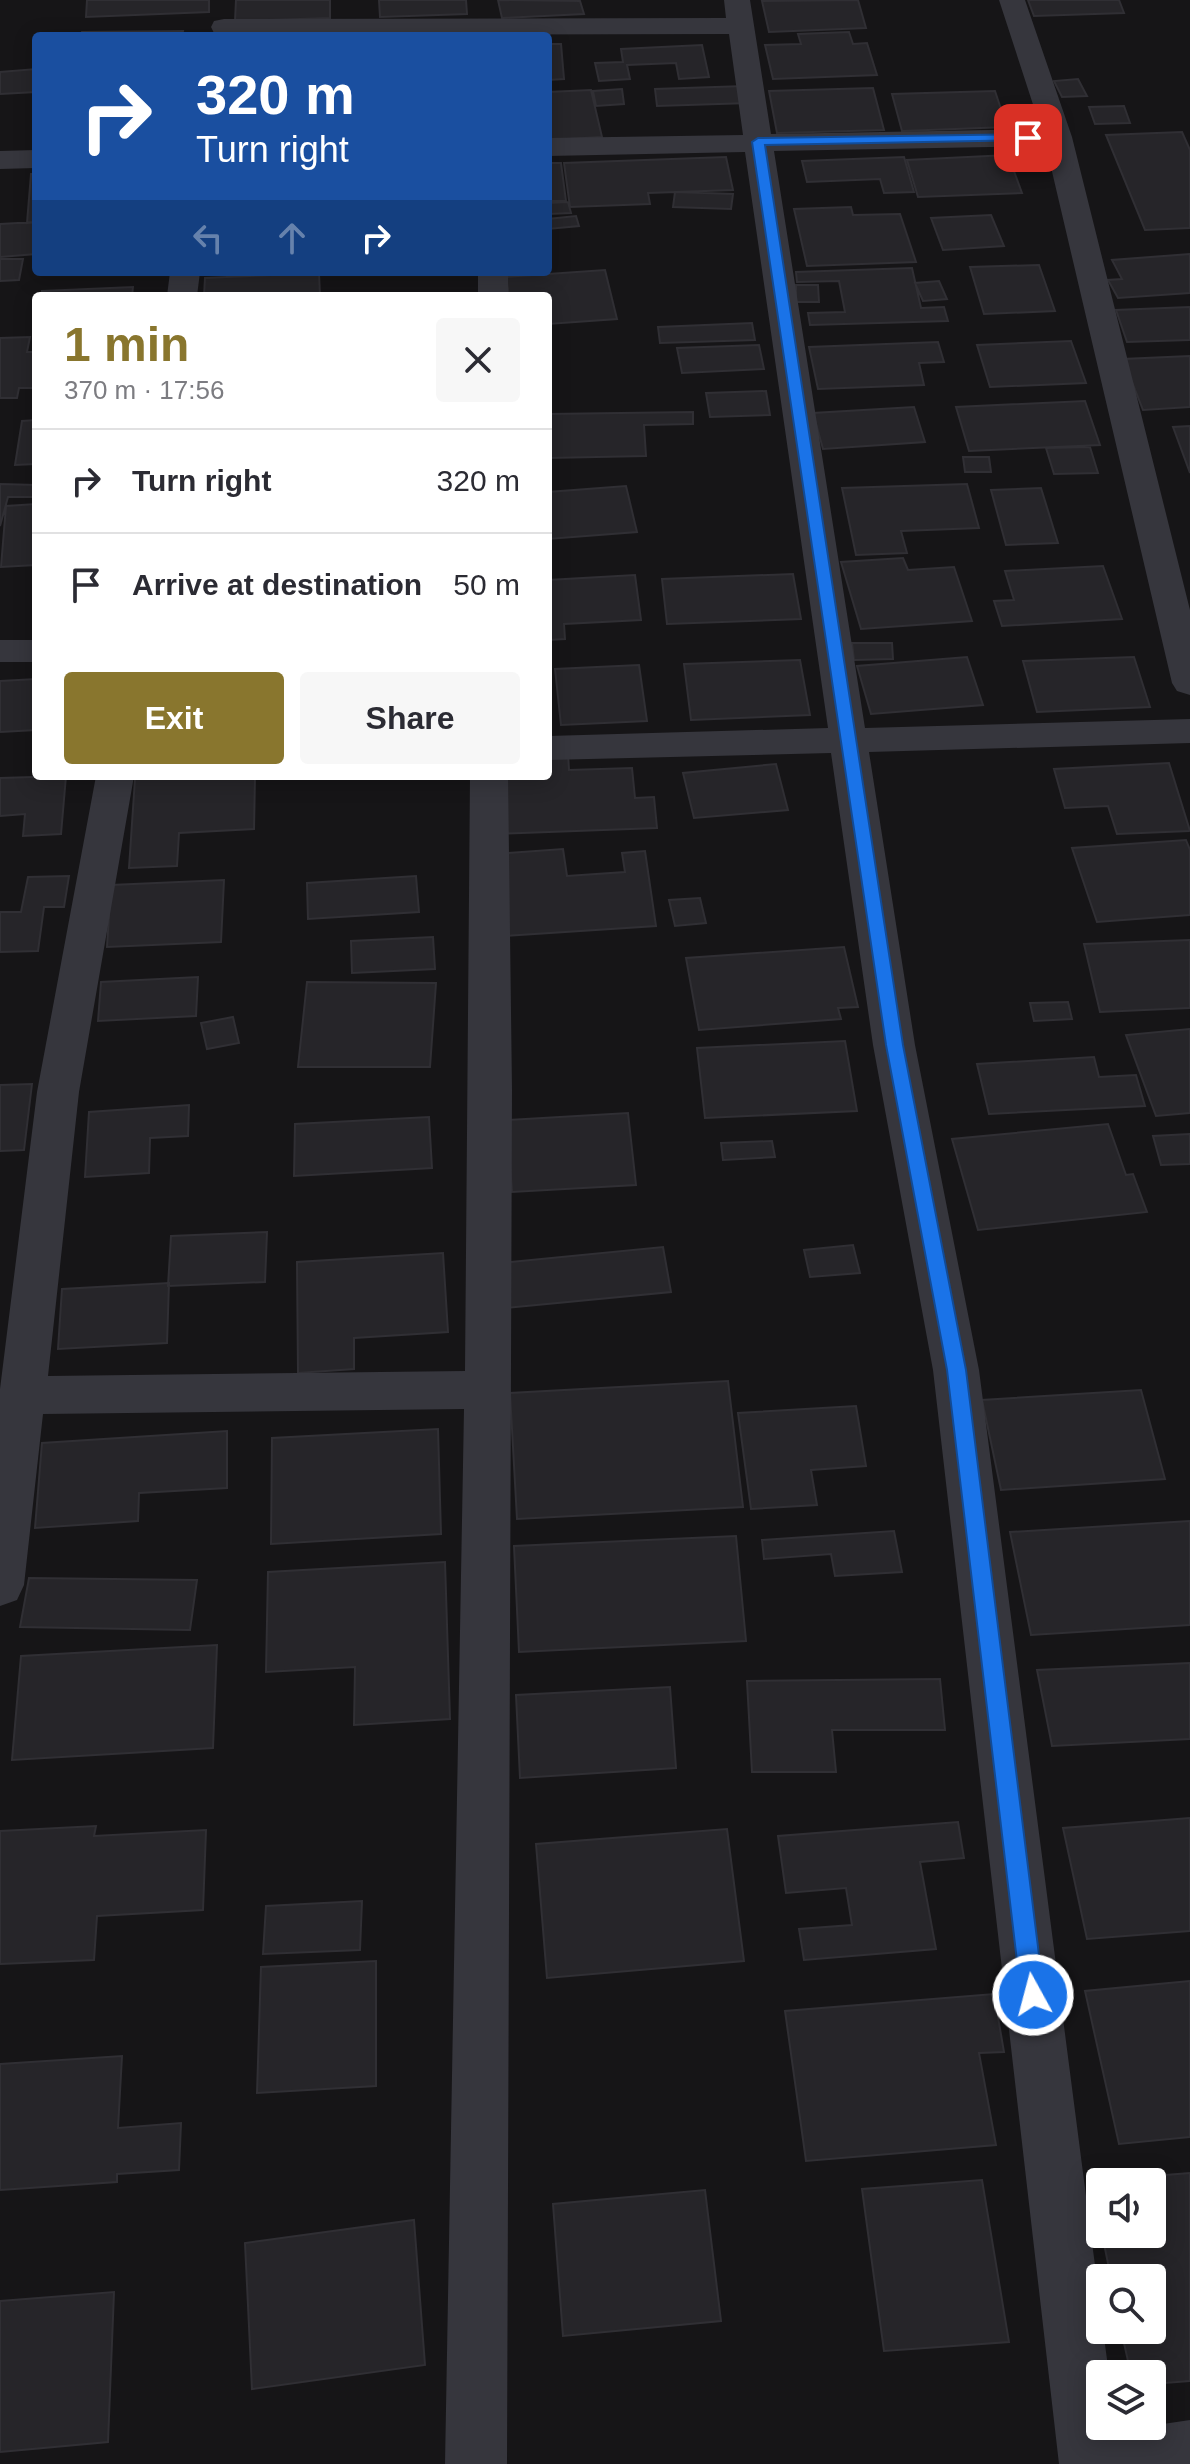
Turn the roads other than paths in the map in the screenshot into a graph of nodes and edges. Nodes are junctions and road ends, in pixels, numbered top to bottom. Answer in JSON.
{"nodes":[{"id":1,"x":229,"y":0,"type":"edge"},
{"id":2,"x":1012,"y":0,"type":"edge"},
{"id":3,"x":739,"y":13,"type":"edge"},
{"id":4,"x":223,"y":32,"type":"edge"},
{"id":5,"x":1058,"y":137,"type":"junction"},
{"id":6,"x":758,"y":142,"type":"junction"},
{"id":7,"x":552,"y":147,"type":"edge"},
{"id":8,"x":32,"y":159,"type":"edge"},
{"id":9,"x":0,"y":160,"type":"edge"},
{"id":10,"x":0,"y":651,"type":"edge"},
{"id":11,"x":32,"y":651,"type":"edge"},
{"id":12,"x":1190,"y":683,"type":"edge"},
{"id":13,"x":1190,"y":731,"type":"edge"},
{"id":14,"x":848,"y":740,"type":"junction"},
{"id":15,"x":552,"y":748,"type":"edge"},
{"id":16,"x":114,"y":780,"type":"edge"},
{"id":17,"x":489,"y":780,"type":"edge"},
{"id":18,"x":488,"y":1390,"type":"junction"},
{"id":19,"x":23,"y":1395,"type":"junction"},
{"id":20,"x":0,"y":1585,"type":"edge"},
{"id":21,"x":1190,"y":2451,"type":"edge"},
{"id":22,"x":476,"y":2464,"type":"edge"},
{"id":23,"x":1090,"y":2464,"type":"edge"},
{"id":24,"x":1104,"y":2464,"type":"edge"}],
"edges":[{"from":1,"to":4,"type":"street"},
{"from":2,"to":5,"type":"street"},
{"from":3,"to":4,"type":"street"},
{"from":3,"to":6,"type":"street"},
{"from":5,"to":6,"type":"street"},
{"from":5,"to":12,"type":"street"},
{"from":6,"to":7,"type":"street"},
{"from":6,"to":14,"type":"street"},
{"from":8,"to":9,"type":"street"},
{"from":10,"to":11,"type":"street"},
{"from":13,"to":14,"type":"street"},
{"from":14,"to":15,"type":"street"},
{"from":14,"to":23,"type":"street"},
{"from":16,"to":19,"type":"street"},
{"from":17,"to":18,"type":"street"},
{"from":18,"to":19,"type":"street"},
{"from":18,"to":22,"type":"street"},
{"from":19,"to":20,"type":"street"},
{"from":21,"to":24,"type":"street"}]}
